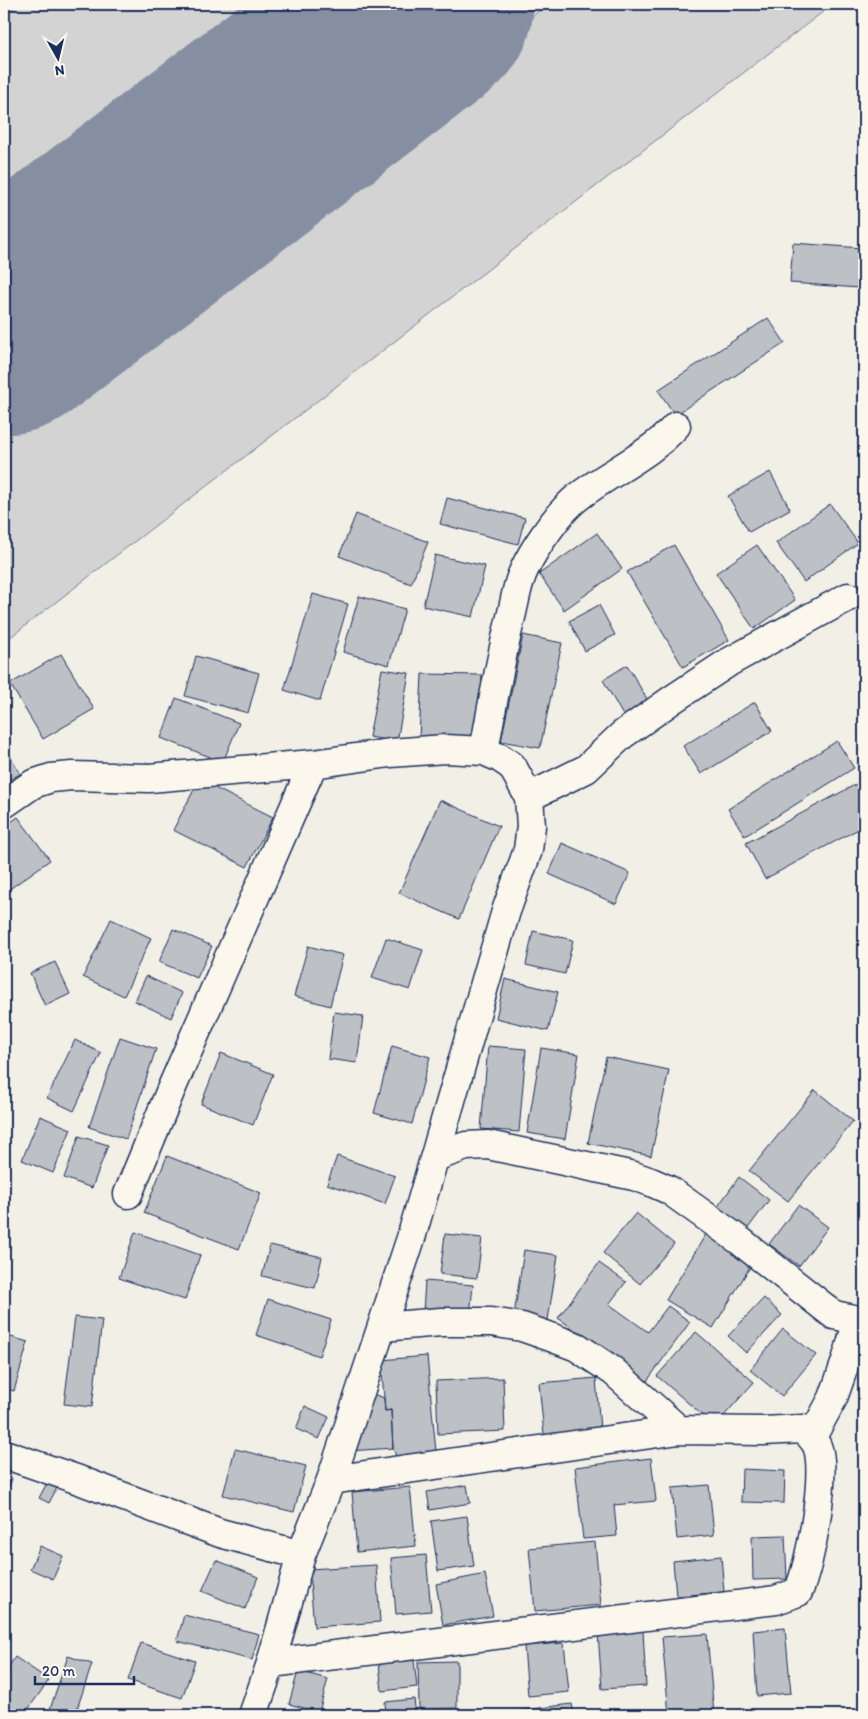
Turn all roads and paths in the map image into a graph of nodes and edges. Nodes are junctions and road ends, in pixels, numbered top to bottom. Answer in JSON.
{"nodes":[{"id":1,"x":676,"y":426,"type":"dead end"},
{"id":2,"x":848,"y":597,"type":"dead end"},
{"id":3,"x":484,"y":751,"type":"junction"},
{"id":4,"x":313,"y":764,"type":"junction"},
{"id":5,"x":528,"y":797,"type":"junction"},
{"id":6,"x":4,"y":804,"type":"edge"},
{"id":7,"x":435,"y":1157,"type":"junction"},
{"id":8,"x":128,"y":1194,"type":"dead end"},
{"id":9,"x":861,"y":1319,"type":"edge"},
{"id":10,"x":382,"y":1327,"type":"junction"},
{"id":11,"x":679,"y":1430,"type":"junction"},
{"id":12,"x":812,"y":1437,"type":"junction"},
{"id":13,"x":4,"y":1454,"type":"edge"},
{"id":14,"x":331,"y":1480,"type":"junction"},
{"id":15,"x":301,"y":1555,"type":"junction"},
{"id":16,"x":271,"y":1663,"type":"junction"},
{"id":17,"x":253,"y":1715,"type":"edge"}],
"edges":[{"from":1,"to":3,"type":"street"},
{"from":2,"to":5,"type":"street"},
{"from":3,"to":4,"type":"street"},
{"from":3,"to":5,"type":"street"},
{"from":4,"to":6,"type":"street"},
{"from":4,"to":8,"type":"street"},
{"from":5,"to":7,"type":"street"},
{"from":7,"to":9,"type":"street"},
{"from":7,"to":10,"type":"street"},
{"from":9,"to":12,"type":"street"},
{"from":10,"to":11,"type":"street"},
{"from":10,"to":14,"type":"street"},
{"from":11,"to":12,"type":"street"},
{"from":11,"to":14,"type":"street"},
{"from":12,"to":16,"type":"street"},
{"from":13,"to":15,"type":"street"},
{"from":14,"to":15,"type":"street"},
{"from":15,"to":16,"type":"street"},
{"from":16,"to":17,"type":"street"}]}
